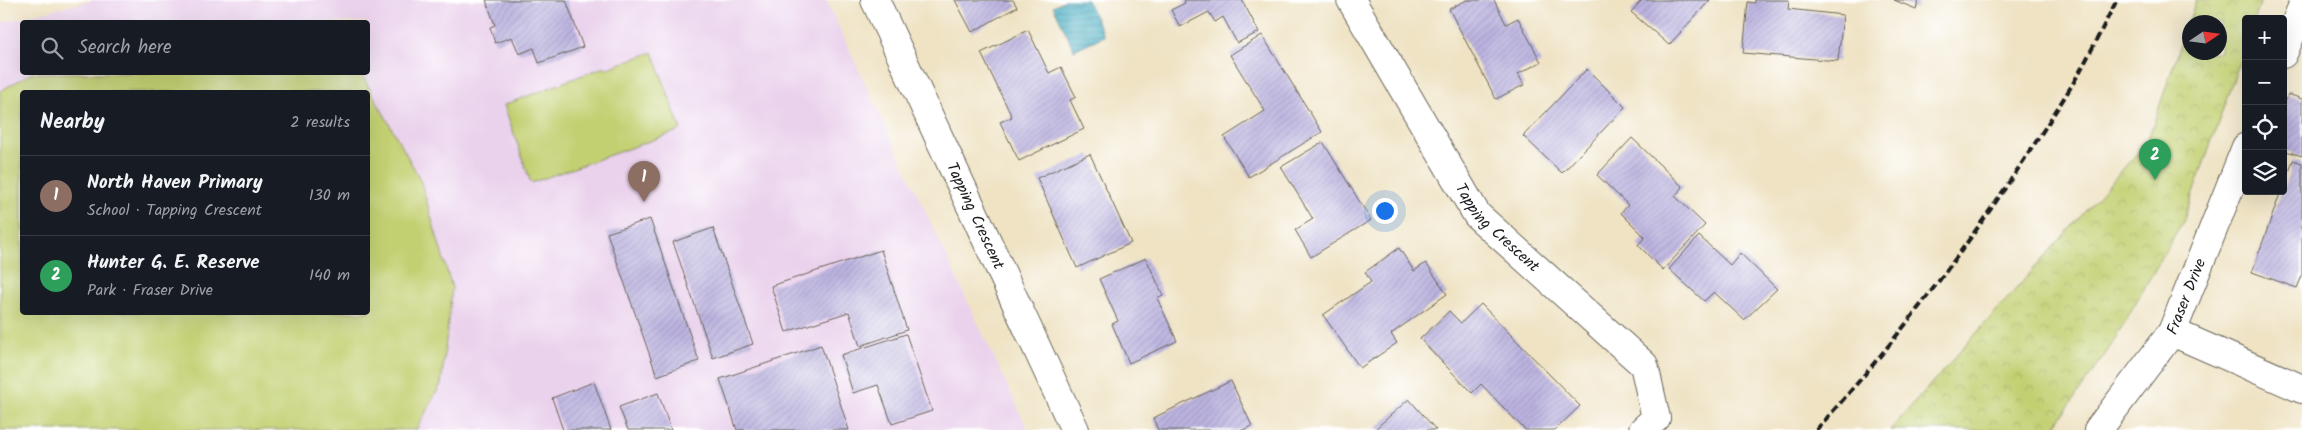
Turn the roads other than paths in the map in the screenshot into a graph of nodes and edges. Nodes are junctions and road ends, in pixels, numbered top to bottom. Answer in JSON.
{"nodes":[{"id":1,"x":875,"y":0,"type":"edge"},
{"id":2,"x":1351,"y":0,"type":"edge"},
{"id":3,"x":2302,"y":8,"type":"edge"},
{"id":4,"x":2287,"y":44,"type":"edge"},
{"id":5,"x":2245,"y":150,"type":"edge"},
{"id":6,"x":2172,"y":332,"type":"junction"},
{"id":7,"x":2302,"y":388,"type":"edge"},
{"id":8,"x":1075,"y":430,"type":"edge"},
{"id":9,"x":1643,"y":430,"type":"edge"},
{"id":10,"x":2098,"y":430,"type":"edge"}],
"edges":[{"from":1,"to":8,"type":"street","name":"Tapping Crescent"},
{"from":2,"to":9,"type":"street","name":"Tapping Crescent"},
{"from":3,"to":4,"type":"street"},
{"from":5,"to":6,"type":"street","name":"Fraser Drive"},
{"from":6,"to":7,"type":"street"},
{"from":6,"to":10,"type":"street","name":"Fraser Drive"}]}
